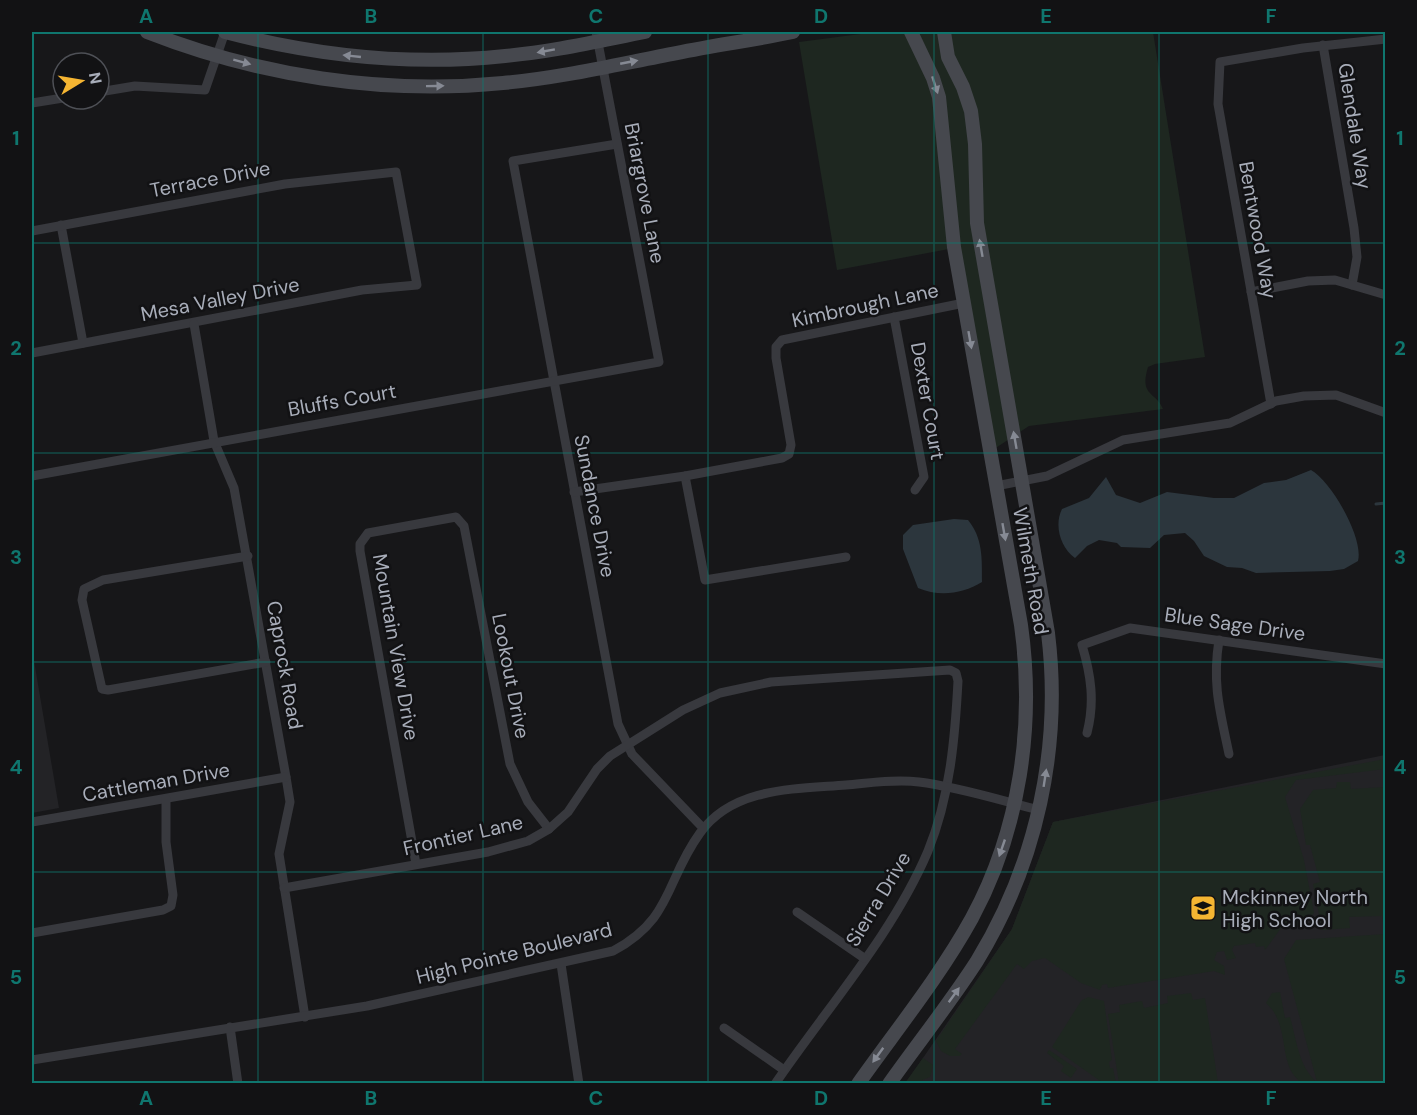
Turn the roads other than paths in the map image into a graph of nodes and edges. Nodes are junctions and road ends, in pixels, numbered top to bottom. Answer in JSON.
{"nodes":[{"id":1,"x":147,"y":32,"type":"edge"},
{"id":2,"x":225,"y":32,"type":"edge"},
{"id":3,"x":645,"y":32,"type":"edge"},
{"id":4,"x":793,"y":32,"type":"edge"},
{"id":5,"x":910,"y":32,"type":"edge"},
{"id":6,"x":944,"y":32,"type":"edge"},
{"id":7,"x":759,"y":35,"type":"edge"},
{"id":8,"x":597,"y":36,"type":"edge"},
{"id":9,"x":1386,"y":39,"type":"edge"},
{"id":10,"x":1323,"y":45,"type":"junction"},
{"id":11,"x":218,"y":56,"type":"junction"},
{"id":12,"x":603,"y":67,"type":"junction"},
{"id":13,"x":111,"y":90,"type":"edge"},
{"id":14,"x":51,"y":100,"type":"edge"},
{"id":15,"x":32,"y":103,"type":"edge"},
{"id":16,"x":617,"y":144,"type":"junction"},
{"id":17,"x":61,"y":225,"type":"junction"},
{"id":18,"x":32,"y":231,"type":"edge"},
{"id":19,"x":417,"y":285,"type":"joint"},
{"id":20,"x":1352,"y":285,"type":"junction"},
{"id":21,"x":1251,"y":292,"type":"junction"},
{"id":22,"x":1386,"y":295,"type":"edge"},
{"id":23,"x":964,"y":303,"type":"junction"},
{"id":24,"x":894,"y":316,"type":"junction"},
{"id":25,"x":194,"y":324,"type":"junction"},
{"id":26,"x":83,"y":343,"type":"junction"},
{"id":27,"x":32,"y":353,"type":"edge"},
{"id":28,"x":659,"y":362,"type":"joint"},
{"id":29,"x":553,"y":380,"type":"junction"},
{"id":30,"x":1271,"y":404,"type":"junction"},
{"id":31,"x":1386,"y":413,"type":"edge"},
{"id":32,"x":214,"y":441,"type":"junction"},
{"id":33,"x":32,"y":476,"type":"edge"},
{"id":34,"x":685,"y":476,"type":"junction"},
{"id":35,"x":1022,"y":481,"type":"junction"},
{"id":36,"x":996,"y":486,"type":"junction"},
{"id":37,"x":915,"y":490,"type":"dead end"},
{"id":38,"x":574,"y":492,"type":"junction"},
{"id":39,"x":461,"y":521,"type":"joint"},
{"id":40,"x":248,"y":556,"type":"junction"},
{"id":41,"x":846,"y":557,"type":"dead end"},
{"id":42,"x":1219,"y":640,"type":"junction"},
{"id":43,"x":266,"y":662,"type":"junction"},
{"id":44,"x":1386,"y":664,"type":"edge"},
{"id":45,"x":956,"y":673,"type":"joint"},
{"id":46,"x":1087,"y":733,"type":"dead end"},
{"id":47,"x":626,"y":744,"type":"junction"},
{"id":48,"x":1229,"y":754,"type":"dead end"},
{"id":49,"x":286,"y":777,"type":"junction"},
{"id":50,"x":946,"y":788,"type":"junction"},
{"id":51,"x":166,"y":799,"type":"junction"},
{"id":52,"x":1015,"y":804,"type":"junction"},
{"id":53,"x":1039,"y":810,"type":"junction"},
{"id":54,"x":32,"y":822,"type":"edge"},
{"id":55,"x":703,"y":828,"type":"junction"},
{"id":56,"x":549,"y":829,"type":"junction"},
{"id":57,"x":416,"y":864,"type":"junction"},
{"id":58,"x":284,"y":888,"type":"junction"},
{"id":59,"x":797,"y":912,"type":"dead end"},
{"id":60,"x":32,"y":933,"type":"edge"},
{"id":61,"x":864,"y":958,"type":"junction"},
{"id":62,"x":561,"y":964,"type":"junction"},
{"id":63,"x":304,"y":1017,"type":"junction"},
{"id":64,"x":899,"y":1027,"type":"junction"},
{"id":65,"x":230,"y":1028,"type":"junction"},
{"id":66,"x":724,"y":1028,"type":"dead end"},
{"id":67,"x":919,"y":1042,"type":"junction"},
{"id":68,"x":32,"y":1060,"type":"edge"},
{"id":69,"x":784,"y":1070,"type":"junction"},
{"id":70,"x":238,"y":1083,"type":"edge"},
{"id":71,"x":579,"y":1083,"type":"edge"},
{"id":72,"x":775,"y":1083,"type":"edge"},
{"id":73,"x":858,"y":1083,"type":"edge"},
{"id":74,"x":890,"y":1083,"type":"edge"}],
"edges":[{"from":1,"to":11,"type":"main road"},
{"from":8,"to":2,"type":"main road","one_way":true},
{"from":2,"to":11,"type":"street"},
{"from":3,"to":8,"type":"main road"},
{"from":4,"to":7,"type":"main road"},
{"from":5,"to":23,"type":"main road","name":"Wilmeth Road","one_way":true},
{"from":35,"to":6,"type":"main road","name":"Wilmeth Road","one_way":true},
{"from":12,"to":7,"type":"main road","one_way":true},
{"from":8,"to":12,"type":"street","name":"Briargrove Lane"},
{"from":9,"to":10,"type":"street"},
{"from":10,"to":20,"type":"street","name":"Glendale Way"},
{"from":10,"to":21,"type":"street","name":"Bentwood Way"},
{"from":11,"to":12,"type":"main road","one_way":true},
{"from":11,"to":13,"type":"street"},
{"from":12,"to":16,"type":"street","name":"Briargrove Lane"},
{"from":14,"to":15,"type":"street"},
{"from":16,"to":28,"type":"street","name":"Briargrove Lane"},
{"from":16,"to":29,"type":"street","name":"Sundance Drive"},
{"from":17,"to":18,"type":"street","name":"Terrace Drive"},
{"from":17,"to":19,"type":"street","name":"Terrace Drive"},
{"from":17,"to":26,"type":"street"},
{"from":19,"to":25,"type":"street","name":"Mesa Valley Drive"},
{"from":20,"to":21,"type":"street"},
{"from":20,"to":22,"type":"street"},
{"from":21,"to":30,"type":"street","name":"Bentwood Way"},
{"from":23,"to":24,"type":"street","name":"Kimbrough Lane"},
{"from":23,"to":36,"type":"main road","name":"Wilmeth Road","one_way":true},
{"from":24,"to":34,"type":"street","name":"Kimbrough Lane"},
{"from":24,"to":37,"type":"street","name":"Dexter Court"},
{"from":25,"to":26,"type":"street","name":"Mesa Valley Drive"},
{"from":25,"to":32,"type":"street","name":"Caprock Road"},
{"from":26,"to":27,"type":"street","name":"Mesa Valley Drive"},
{"from":28,"to":29,"type":"street","name":"Bluffs Court"},
{"from":29,"to":32,"type":"street","name":"Bluffs Court"},
{"from":29,"to":38,"type":"street","name":"Sundance Drive"},
{"from":30,"to":31,"type":"street"},
{"from":30,"to":35,"type":"street"},
{"from":32,"to":33,"type":"street","name":"Bluffs Court"},
{"from":32,"to":40,"type":"street","name":"Caprock Road"},
{"from":34,"to":38,"type":"street"},
{"from":34,"to":41,"type":"street"},
{"from":35,"to":36,"type":"street"},
{"from":53,"to":35,"type":"main road","name":"Wilmeth Road","one_way":true},
{"from":36,"to":52,"type":"main road","name":"Wilmeth Road","one_way":true},
{"from":38,"to":47,"type":"street","name":"Sundance Drive"},
{"from":39,"to":56,"type":"street","name":"Lookout Drive"},
{"from":39,"to":57,"type":"street","name":"Mountain View Drive"},
{"from":40,"to":43,"type":"street","name":"Caprock Road"},
{"from":40,"to":43,"type":"street"},
{"from":42,"to":44,"type":"street","name":"Blue Sage Drive"},
{"from":42,"to":46,"type":"street","name":"Blue Sage Drive"},
{"from":42,"to":48,"type":"street"},
{"from":43,"to":49,"type":"street","name":"Caprock Road"},
{"from":45,"to":47,"type":"street","name":"Frontier Lane"},
{"from":45,"to":50,"type":"street","name":"Sierra Drive"},
{"from":47,"to":55,"type":"street","name":"Sundance Drive"},
{"from":47,"to":56,"type":"street","name":"Frontier Lane"},
{"from":49,"to":51,"type":"street","name":"Cattleman Drive"},
{"from":49,"to":58,"type":"street","name":"Caprock Road"},
{"from":50,"to":52,"type":"street","name":"High Pointe Boulevard"},
{"from":50,"to":55,"type":"street","name":"High Pointe Boulevard"},
{"from":50,"to":61,"type":"street","name":"Sierra Drive"},
{"from":51,"to":54,"type":"street","name":"Cattleman Drive"},
{"from":51,"to":60,"type":"street"},
{"from":52,"to":53,"type":"street","name":"High Pointe Boulevard"},
{"from":52,"to":64,"type":"main road","name":"Wilmeth Road","one_way":true},
{"from":67,"to":53,"type":"main road","name":"Wilmeth Road","one_way":true},
{"from":55,"to":62,"type":"street","name":"High Pointe Boulevard"},
{"from":56,"to":57,"type":"street","name":"Frontier Lane"},
{"from":57,"to":58,"type":"street","name":"Frontier Lane"},
{"from":58,"to":63,"type":"street","name":"Caprock Road"},
{"from":59,"to":61,"type":"street"},
{"from":61,"to":69,"type":"street","name":"Sierra Drive"},
{"from":62,"to":63,"type":"street","name":"High Pointe Boulevard"},
{"from":62,"to":71,"type":"street"},
{"from":63,"to":65,"type":"street","name":"High Pointe Boulevard"},
{"from":64,"to":67,"type":"main road"},
{"from":64,"to":73,"type":"main road","name":"Wilmeth Road","one_way":true},
{"from":65,"to":68,"type":"street","name":"High Pointe Boulevard"},
{"from":65,"to":70,"type":"street"},
{"from":66,"to":69,"type":"street"},
{"from":67,"to":74,"type":"main road","name":"Wilmeth Road"},
{"from":69,"to":72,"type":"street","name":"Sierra Drive"}]}
